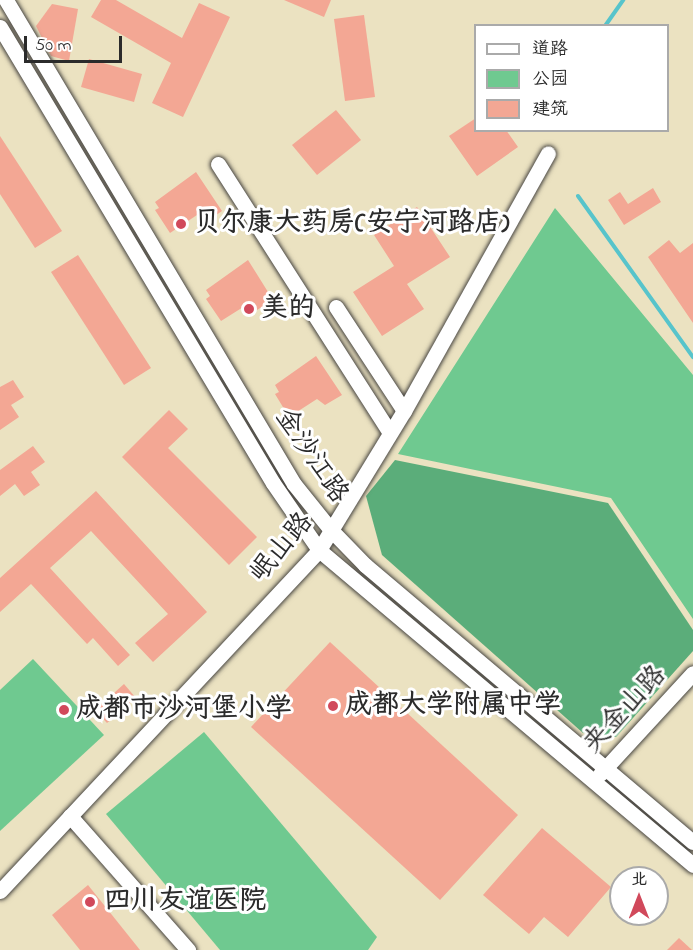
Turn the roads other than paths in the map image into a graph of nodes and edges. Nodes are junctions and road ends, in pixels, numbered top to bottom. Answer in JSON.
{"nodes":[{"id":1,"x":6,"y":0,"type":"edge"},
{"id":2,"x":0,"y":27,"type":"edge"},
{"id":3,"x":548,"y":153,"type":"dead end"},
{"id":4,"x":218,"y":165,"type":"dead end"},
{"id":5,"x":336,"y":307,"type":"dead end"},
{"id":6,"x":404,"y":411,"type":"junction"},
{"id":7,"x":390,"y":433,"type":"junction"},
{"id":8,"x":331,"y":530,"type":"junction"},
{"id":9,"x":319,"y":550,"type":"junction"},
{"id":10,"x":693,"y":673,"type":"edge"},
{"id":11,"x":605,"y":768,"type":"junction"},
{"id":12,"x":594,"y":781,"type":"junction"},
{"id":13,"x":70,"y":816,"type":"junction"},
{"id":14,"x":693,"y":842,"type":"edge"},
{"id":15,"x":693,"y":865,"type":"edge"},
{"id":16,"x":0,"y":891,"type":"edge"},
{"id":17,"x":188,"y":950,"type":"edge"}],
"edges":[{"from":1,"to":8,"type":"street","name":"金沙江路"},
{"from":2,"to":9,"type":"street"},
{"from":3,"to":6,"type":"street","name":"岷山路"},
{"from":4,"to":7,"type":"street"},
{"from":5,"to":6,"type":"street"},
{"from":6,"to":7,"type":"street","name":"岷山路"},
{"from":7,"to":8,"type":"street","name":"岷山路"},
{"from":8,"to":9,"type":"street","name":"岷山路"},
{"from":8,"to":11,"type":"street","name":"金沙江路"},
{"from":9,"to":12,"type":"street"},
{"from":9,"to":13,"type":"street","name":"岷山路"},
{"from":10,"to":11,"type":"street","name":"夹金山路"},
{"from":11,"to":12,"type":"street","name":"夹金山路"},
{"from":11,"to":14,"type":"street","name":"金沙江路"},
{"from":12,"to":15,"type":"street"},
{"from":13,"to":16,"type":"street","name":"岷山路"},
{"from":13,"to":17,"type":"street"}]}
